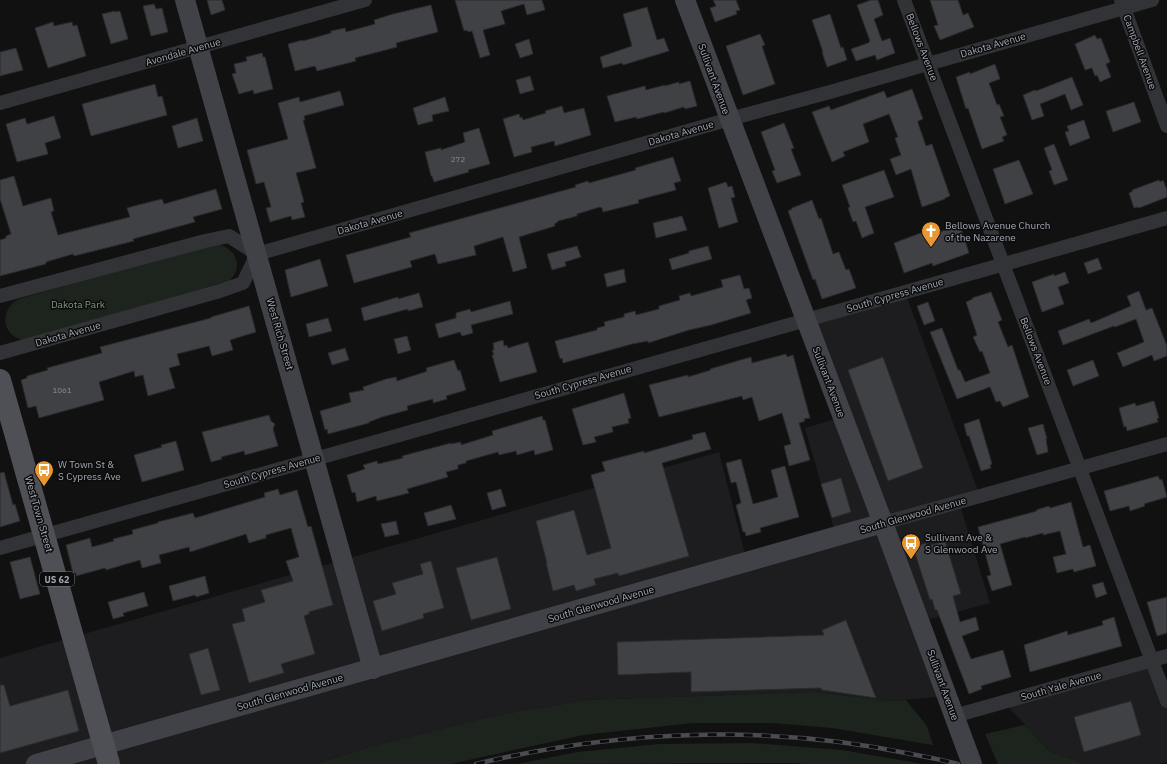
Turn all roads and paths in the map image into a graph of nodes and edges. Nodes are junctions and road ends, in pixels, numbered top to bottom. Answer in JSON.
{"nodes":[{"id":1,"x":185,"y":0,"type":"edge"},
{"id":2,"x":365,"y":0,"type":"edge"},
{"id":3,"x":685,"y":0,"type":"edge"},
{"id":4,"x":904,"y":0,"type":"edge"},
{"id":5,"x":1152,"y":0,"type":"edge"},
{"id":6,"x":1123,"y":4,"type":"edge"},
{"id":7,"x":199,"y":48,"type":"junction"},
{"id":8,"x":928,"y":64,"type":"junction"},
{"id":9,"x":0,"y":103,"type":"edge"},
{"id":10,"x":730,"y":119,"type":"junction"},
{"id":11,"x":1167,"y":126,"type":"edge"},
{"id":12,"x":1167,"y":218,"type":"edge"},
{"id":13,"x":257,"y":254,"type":"junction"},
{"id":14,"x":1003,"y":264,"type":"junction"},
{"id":15,"x":0,"y":296,"type":"edge"},
{"id":16,"x":806,"y":320,"type":"junction"},
{"id":17,"x":0,"y":352,"type":"edge"},
{"id":18,"x":0,"y":380,"type":"edge"},
{"id":19,"x":1167,"y":444,"type":"edge"},
{"id":20,"x":314,"y":458,"type":"junction"},
{"id":21,"x":1080,"y":468,"type":"junction"},
{"id":22,"x":883,"y":523,"type":"junction"},
{"id":23,"x":45,"y":535,"type":"junction"},
{"id":24,"x":0,"y":548,"type":"edge"},
{"id":25,"x":1167,"y":656,"type":"edge"},
{"id":26,"x":1152,"y":660,"type":"junction"},
{"id":27,"x":373,"y":668,"type":"junction"},
{"id":28,"x":1167,"y":701,"type":"edge"},
{"id":29,"x":954,"y":716,"type":"junction"},
{"id":30,"x":107,"y":754,"type":"edge"},
{"id":31,"x":36,"y":764,"type":"edge"},
{"id":32,"x":972,"y":764,"type":"edge"}],
"edges":[{"from":1,"to":7,"type":"street","name":"West Rich Street"},
{"from":2,"to":7,"type":"street","name":"Avondale Avenue"},
{"from":3,"to":10,"type":"street","name":"Sullivant Avenue"},
{"from":4,"to":8,"type":"street","name":"Bellows Avenue"},
{"from":5,"to":6,"type":"street","name":"Dakota Avenue"},
{"from":6,"to":8,"type":"street","name":"Dakota Avenue"},
{"from":6,"to":11,"type":"street","name":"Campbell Avenue"},
{"from":7,"to":9,"type":"street","name":"Avondale Avenue"},
{"from":7,"to":13,"type":"street","name":"West Rich Street"},
{"from":8,"to":10,"type":"street","name":"Dakota Avenue"},
{"from":8,"to":14,"type":"street","name":"Bellows Avenue"},
{"from":10,"to":13,"type":"street","name":"Dakota Avenue"},
{"from":10,"to":16,"type":"street","name":"Sullivant Avenue"},
{"from":12,"to":14,"type":"street","name":"South Cypress Avenue"},
{"from":13,"to":15,"type":"street"},
{"from":13,"to":17,"type":"street","name":"Dakota Avenue"},
{"from":13,"to":20,"type":"street","name":"West Rich Street"},
{"from":14,"to":16,"type":"street","name":"South Cypress Avenue"},
{"from":14,"to":21,"type":"street","name":"Bellows Avenue"},
{"from":16,"to":20,"type":"street","name":"South Cypress Avenue"},
{"from":16,"to":22,"type":"street","name":"Sullivant Avenue"},
{"from":18,"to":23,"type":"main road","name":"West Town Street","number":"US 62"},
{"from":19,"to":21,"type":"street","name":"South Glenwood Avenue"},
{"from":20,"to":23,"type":"street","name":"South Cypress Avenue"},
{"from":20,"to":27,"type":"street","name":"West Rich Street"},
{"from":21,"to":22,"type":"street","name":"South Glenwood Avenue"},
{"from":21,"to":26,"type":"street","name":"Bellows Avenue"},
{"from":22,"to":27,"type":"street","name":"South Glenwood Avenue"},
{"from":22,"to":29,"type":"street","name":"Sullivant Avenue"},
{"from":23,"to":24,"type":"street","name":"South Cypress Avenue"},
{"from":23,"to":30,"type":"main road","name":"West Town Street","number":"US 62"},
{"from":25,"to":26,"type":"street","name":"South Yale Avenue"},
{"from":26,"to":28,"type":"street","name":"Bellows Avenue"},
{"from":26,"to":29,"type":"street","name":"South Yale Avenue"},
{"from":27,"to":30,"type":"street","name":"South Glenwood Avenue"},
{"from":29,"to":32,"type":"street","name":"Sullivant Avenue"},
{"from":30,"to":31,"type":"street","name":"South Glenwood Avenue"}]}
